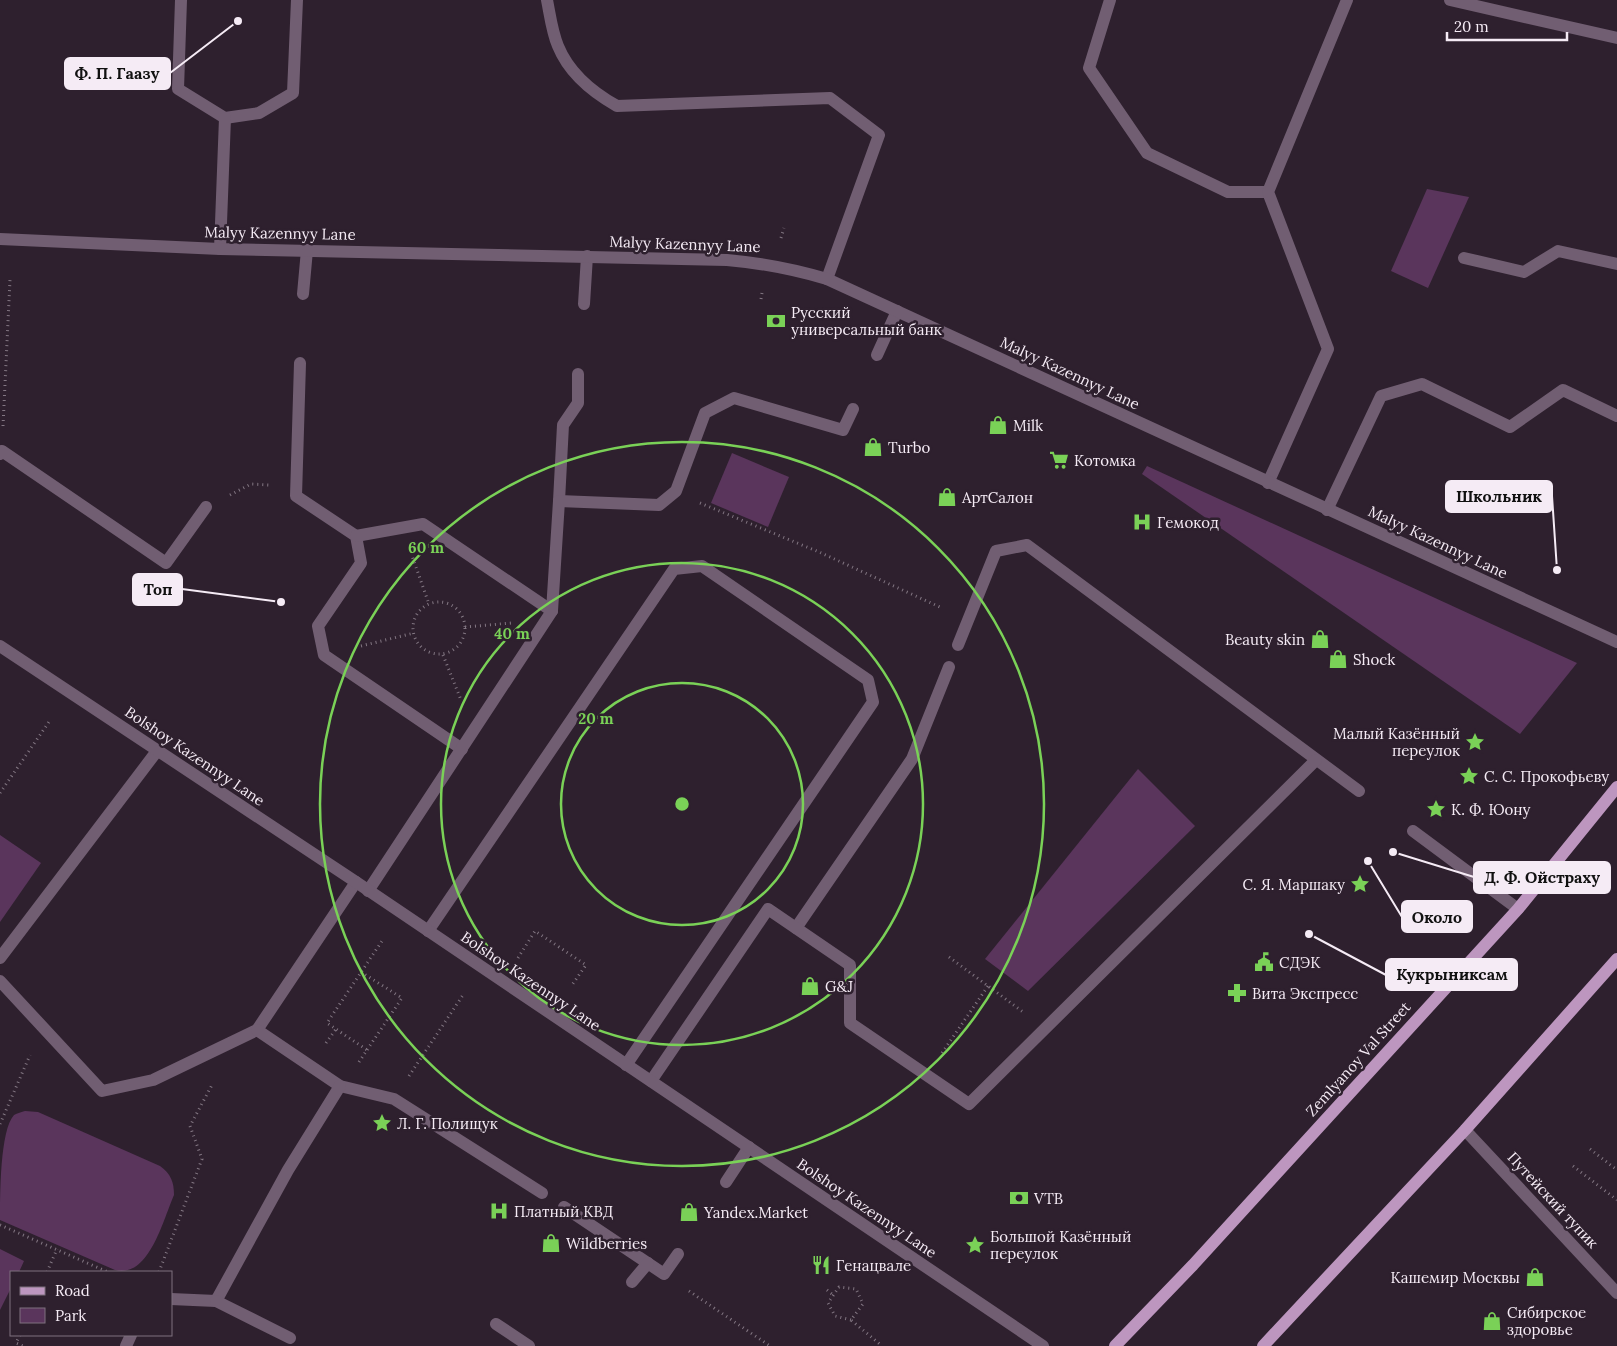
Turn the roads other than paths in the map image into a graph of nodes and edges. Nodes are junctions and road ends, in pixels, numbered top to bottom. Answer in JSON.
{"nodes":[{"id":1,"x":181,"y":0,"type":"edge"},
{"id":2,"x":296,"y":0,"type":"edge"},
{"id":3,"x":547,"y":0,"type":"edge"},
{"id":4,"x":1110,"y":0,"type":"edge"},
{"id":5,"x":1347,"y":0,"type":"edge"},
{"id":6,"x":1450,"y":0,"type":"edge"},
{"id":7,"x":1617,"y":38,"type":"edge"},
{"id":8,"x":225,"y":118,"type":"junction"},
{"id":9,"x":1268,"y":192,"type":"junction"},
{"id":10,"x":0,"y":239,"type":"edge"},
{"id":11,"x":220,"y":249,"type":"junction"},
{"id":12,"x":307,"y":250,"type":"junction"},
{"id":13,"x":587,"y":256,"type":"junction"},
{"id":14,"x":1464,"y":258,"type":"dead end"},
{"id":15,"x":1617,"y":264,"type":"edge"},
{"id":16,"x":827,"y":279,"type":"junction"},
{"id":17,"x":303,"y":294,"type":"dead end"},
{"id":18,"x":584,"y":304,"type":"dead end"},
{"id":19,"x":897,"y":311,"type":"junction"},
{"id":20,"x":877,"y":355,"type":"dead end"},
{"id":21,"x":300,"y":363,"type":"dead end"},
{"id":22,"x":578,"y":374,"type":"dead end"},
{"id":23,"x":853,"y":408,"type":"dead end"},
{"id":24,"x":1617,"y":416,"type":"edge"},
{"id":25,"x":1,"y":453,"type":"edge"},
{"id":26,"x":1268,"y":483,"type":"junction"},
{"id":27,"x":559,"y":501,"type":"junction"},
{"id":28,"x":206,"y":507,"type":"road end"},
{"id":29,"x":1327,"y":510,"type":"junction"},
{"id":30,"x":356,"y":536,"type":"junction"},
{"id":31,"x":550,"y":615,"type":"junction"},
{"id":32,"x":1617,"y":642,"type":"edge"},
{"id":33,"x":958,"y":645,"type":"dead end"},
{"id":34,"x":0,"y":646,"type":"edge"},
{"id":35,"x":949,"y":667,"type":"dead end"},
{"id":36,"x":462,"y":749,"type":"junction"},
{"id":37,"x":157,"y":751,"type":"junction"},
{"id":38,"x":1316,"y":760,"type":"junction"},
{"id":39,"x":1617,"y":787,"type":"edge"},
{"id":40,"x":1359,"y":791,"type":"dead end"},
{"id":41,"x":1413,"y":831,"type":"dead end"},
{"id":42,"x":356,"y":882,"type":"junction"},
{"id":43,"x":368,"y":891,"type":"junction"},
{"id":44,"x":1518,"y":909,"type":"junction"},
{"id":45,"x":796,"y":928,"type":"junction"},
{"id":46,"x":428,"y":931,"type":"junction"},
{"id":47,"x":0,"y":958,"type":"edge"},
{"id":48,"x":1617,"y":959,"type":"edge"},
{"id":49,"x":0,"y":981,"type":"edge"},
{"id":50,"x":256,"y":1030,"type":"junction"},
{"id":51,"x":626,"y":1065,"type":"junction"},
{"id":52,"x":651,"y":1081,"type":"junction"},
{"id":53,"x":343,"y":1087,"type":"junction"},
{"id":54,"x":1465,"y":1130,"type":"junction"},
{"id":55,"x":749,"y":1148,"type":"junction"},
{"id":56,"x":726,"y":1182,"type":"dead end"},
{"id":57,"x":542,"y":1193,"type":"dead end"},
{"id":58,"x":564,"y":1207,"type":"dead end"},
{"id":59,"x":678,"y":1254,"type":"dead end"},
{"id":60,"x":648,"y":1263,"type":"junction"},
{"id":61,"x":632,"y":1282,"type":"dead end"},
{"id":62,"x":1617,"y":1293,"type":"edge"},
{"id":63,"x":172,"y":1299,"type":"edge"},
{"id":64,"x":216,"y":1301,"type":"junction"},
{"id":65,"x":496,"y":1324,"type":"dead end"},
{"id":66,"x":290,"y":1338,"type":"dead end"},
{"id":67,"x":528,"y":1346,"type":"edge"},
{"id":68,"x":1043,"y":1346,"type":"edge"},
{"id":69,"x":1115,"y":1346,"type":"edge"},
{"id":70,"x":1263,"y":1346,"type":"edge"}],
"edges":[{"from":1,"to":8,"type":"street"},
{"from":2,"to":8,"type":"street"},
{"from":3,"to":16,"type":"street"},
{"from":4,"to":9,"type":"street"},
{"from":5,"to":9,"type":"street"},
{"from":6,"to":7,"type":"street"},
{"from":8,"to":11,"type":"street"},
{"from":9,"to":26,"type":"street"},
{"from":10,"to":11,"type":"street","name":"Malyy Kazennyy Lane"},
{"from":11,"to":12,"type":"street","name":"Malyy Kazennyy Lane"},
{"from":12,"to":13,"type":"street","name":"Malyy Kazennyy Lane"},
{"from":12,"to":17,"type":"street"},
{"from":13,"to":16,"type":"street","name":"Malyy Kazennyy Lane"},
{"from":13,"to":18,"type":"street"},
{"from":14,"to":15,"type":"street"},
{"from":16,"to":19,"type":"street","name":"Malyy Kazennyy Lane"},
{"from":19,"to":20,"type":"street"},
{"from":19,"to":26,"type":"street","name":"Malyy Kazennyy Lane"},
{"from":21,"to":30,"type":"street"},
{"from":22,"to":27,"type":"street"},
{"from":23,"to":27,"type":"street"},
{"from":24,"to":29,"type":"street"},
{"from":25,"to":28,"type":"street"},
{"from":26,"to":29,"type":"street","name":"Malyy Kazennyy Lane"},
{"from":27,"to":31,"type":"street"},
{"from":29,"to":32,"type":"street","name":"Malyy Kazennyy Lane"},
{"from":30,"to":31,"type":"street"},
{"from":30,"to":36,"type":"street"},
{"from":31,"to":36,"type":"street"},
{"from":33,"to":38,"type":"street"},
{"from":34,"to":37,"type":"street","name":"Bolshoy Kazennyy Lane"},
{"from":35,"to":45,"type":"street"},
{"from":36,"to":43,"type":"street"},
{"from":37,"to":42,"type":"street","name":"Bolshoy Kazennyy Lane"},
{"from":37,"to":47,"type":"street"},
{"from":38,"to":40,"type":"street"},
{"from":38,"to":45,"type":"street"},
{"from":39,"to":44,"type":"main road","name":"Zemlyanoy Val Street"},
{"from":41,"to":44,"type":"street"},
{"from":42,"to":43,"type":"street","name":"Bolshoy Kazennyy Lane"},
{"from":42,"to":50,"type":"street"},
{"from":43,"to":46,"type":"street","name":"Bolshoy Kazennyy Lane"},
{"from":44,"to":69,"type":"main road","name":"Zemlyanoy Val Street"},
{"from":45,"to":52,"type":"street"},
{"from":46,"to":51,"type":"street","name":"Bolshoy Kazennyy Lane"},
{"from":46,"to":51,"type":"street"},
{"from":48,"to":54,"type":"main road"},
{"from":49,"to":50,"type":"street"},
{"from":50,"to":53,"type":"street"},
{"from":51,"to":52,"type":"street","name":"Bolshoy Kazennyy Lane"},
{"from":52,"to":55,"type":"street","name":"Bolshoy Kazennyy Lane"},
{"from":53,"to":57,"type":"street"},
{"from":53,"to":64,"type":"street"},
{"from":54,"to":62,"type":"street","name":"Путейский тупик"},
{"from":54,"to":70,"type":"main road"},
{"from":55,"to":56,"type":"street"},
{"from":55,"to":68,"type":"street","name":"Bolshoy Kazennyy Lane"},
{"from":58,"to":60,"type":"street"},
{"from":59,"to":60,"type":"street"},
{"from":60,"to":61,"type":"street"},
{"from":63,"to":64,"type":"street"},
{"from":64,"to":66,"type":"street"},
{"from":65,"to":67,"type":"street"}]}
